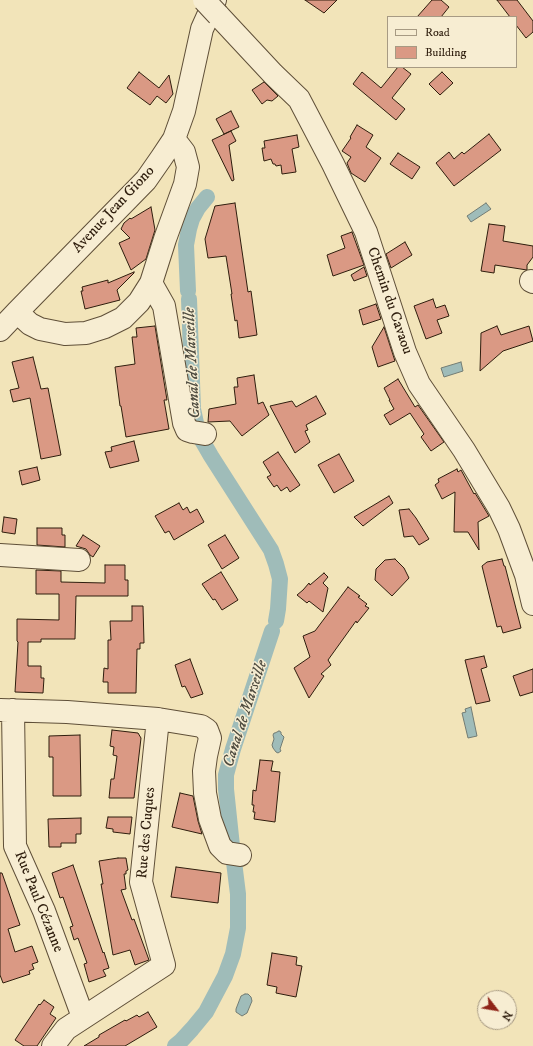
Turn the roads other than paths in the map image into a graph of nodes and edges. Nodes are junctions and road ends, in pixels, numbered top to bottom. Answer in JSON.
{"nodes":[{"id":1,"x":212,"y":4,"type":"edge"},
{"id":2,"x":174,"y":139,"type":"junction"},
{"id":3,"x":151,"y":283,"type":"junction"},
{"id":4,"x":17,"y":312,"type":"junction"},
{"id":5,"x":0,"y":330,"type":"edge"},
{"id":6,"x":199,"y":433,"type":"dead end"},
{"id":7,"x":0,"y":555,"type":"edge"},
{"id":8,"x":79,"y":560,"type":"dead end"},
{"id":9,"x":533,"y":604,"type":"edge"},
{"id":10,"x":6,"y":710,"type":"edge"},
{"id":11,"x":158,"y":719,"type":"junction"},
{"id":12,"x":234,"y":854,"type":"dead end"},
{"id":13,"x":83,"y":1018,"type":"junction"},
{"id":14,"x":53,"y":1046,"type":"edge"}],
"edges":[{"from":1,"to":2,"type":"street","name":"Avenue Jean Giono"},
{"from":1,"to":9,"type":"street","name":"Chemin du Cavaou"},
{"from":2,"to":3,"type":"street"},
{"from":2,"to":4,"type":"street","name":"Avenue Jean Giono"},
{"from":3,"to":4,"type":"street"},
{"from":3,"to":6,"type":"street"},
{"from":4,"to":5,"type":"street","name":"Avenue Jean Giono"},
{"from":7,"to":8,"type":"street"},
{"from":10,"to":11,"type":"street"},
{"from":10,"to":13,"type":"street","name":"Rue Paul Cézanne"},
{"from":11,"to":12,"type":"street"},
{"from":11,"to":13,"type":"street","name":"Rue des Cuques"},
{"from":13,"to":14,"type":"street","name":"Rue des Cuques"}]}
